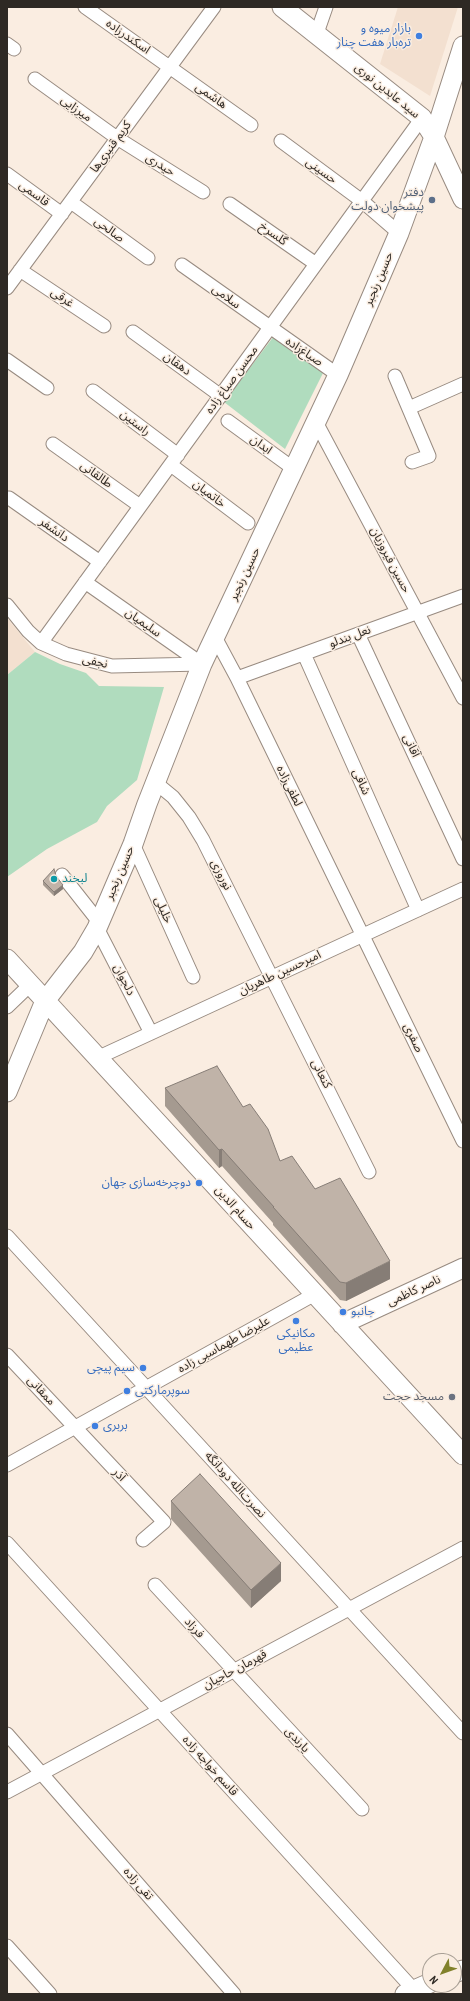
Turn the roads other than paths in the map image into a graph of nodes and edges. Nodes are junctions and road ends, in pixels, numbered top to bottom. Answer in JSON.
{"nodes":[{"id":1,"x":85,"y":7,"type":"edge"},
{"id":2,"x":214,"y":7,"type":"edge"},
{"id":3,"x":282,"y":7,"type":"edge"},
{"id":4,"x":326,"y":7,"type":"edge"},
{"id":5,"x":317,"y":33,"type":"junction"},
{"id":6,"x":463,"y":46,"type":"edge"},
{"id":7,"x":170,"y":67,"type":"junction"},
{"id":8,"x":35,"y":79,"type":"dead end"},
{"id":9,"x":422,"y":118,"type":"junction"},
{"id":10,"x":251,"y":125,"type":"dead end"},
{"id":11,"x":434,"y":136,"type":"junction"},
{"id":12,"x":117,"y":138,"type":"junction"},
{"id":13,"x":281,"y":141,"type":"dead end"},
{"id":14,"x":7,"y":174,"type":"edge"},
{"id":15,"x":203,"y":192,"type":"dead end"},
{"id":16,"x":463,"y":199,"type":"edge"},
{"id":17,"x":362,"y":201,"type":"junction"},
{"id":18,"x":71,"y":202,"type":"junction"},
{"id":19,"x":230,"y":204,"type":"dead end"},
{"id":20,"x":62,"y":214,"type":"junction"},
{"id":21,"x":399,"y":233,"type":"junction"},
{"id":22,"x":148,"y":258,"type":"dead end"},
{"id":23,"x":316,"y":264,"type":"junction"},
{"id":24,"x":182,"y":265,"type":"dead end"},
{"id":25,"x":20,"y":270,"type":"junction"},
{"id":26,"x":7,"y":288,"type":"edge"},
{"id":27,"x":104,"y":326,"type":"dead end"},
{"id":28,"x":270,"y":328,"type":"junction"},
{"id":29,"x":134,"y":332,"type":"dead end"},
{"id":30,"x":7,"y":360,"type":"edge"},
{"id":31,"x":338,"y":375,"type":"junction"},
{"id":32,"x":395,"y":376,"type":"dead end"},
{"id":33,"x":463,"y":384,"type":"edge"},
{"id":34,"x":47,"y":388,"type":"dead end"},
{"id":35,"x":93,"y":391,"type":"dead end"},
{"id":36,"x":221,"y":396,"type":"junction"},
{"id":37,"x":409,"y":408,"type":"junction"},
{"id":38,"x":228,"y":421,"type":"dead end"},
{"id":39,"x":316,"y":422,"type":"junction"},
{"id":40,"x":52,"y":444,"type":"dead end"},
{"id":41,"x":174,"y":460,"type":"junction"},
{"id":42,"x":412,"y":462,"type":"dead end"},
{"id":43,"x":294,"y":469,"type":"junction"},
{"id":44,"x":9,"y":498,"type":"dead end"},
{"id":45,"x":140,"y":506,"type":"junction"},
{"id":46,"x":248,"y":523,"type":"dead end"},
{"id":47,"x":100,"y":562,"type":"junction"},
{"id":48,"x":85,"y":582,"type":"junction"},
{"id":49,"x":463,"y":596,"type":"edge"},
{"id":50,"x":7,"y":605,"type":"edge"},
{"id":51,"x":417,"y":612,"type":"junction"},
{"id":52,"x":358,"y":634,"type":"junction"},
{"id":53,"x":215,"y":637,"type":"junction"},
{"id":54,"x":41,"y":643,"type":"junction"},
{"id":55,"x":304,"y":654,"type":"junction"},
{"id":56,"x":202,"y":664,"type":"junction"},
{"id":57,"x":237,"y":678,"type":"junction"},
{"id":58,"x":463,"y":698,"type":"edge"},
{"id":59,"x":156,"y":783,"type":"junction"},
{"id":60,"x":133,"y":844,"type":"junction"},
{"id":61,"x":463,"y":859,"type":"edge"},
{"id":62,"x":62,"y":875,"type":"dead end"},
{"id":63,"x":463,"y":889,"type":"edge"},
{"id":64,"x":418,"y":910,"type":"junction"},
{"id":65,"x":98,"y":925,"type":"junction"},
{"id":66,"x":362,"y":935,"type":"junction"},
{"id":67,"x":7,"y":960,"type":"edge"},
{"id":68,"x":193,"y":977,"type":"dead end"},
{"id":69,"x":272,"y":977,"type":"junction"},
{"id":70,"x":31,"y":984,"type":"junction"},
{"id":71,"x":45,"y":1001,"type":"junction"},
{"id":72,"x":7,"y":1007,"type":"edge"},
{"id":73,"x":151,"y":1033,"type":"junction"},
{"id":74,"x":97,"y":1058,"type":"junction"},
{"id":75,"x":7,"y":1092,"type":"edge"},
{"id":76,"x":463,"y":1142,"type":"edge"},
{"id":77,"x":369,"y":1172,"type":"dead end"},
{"id":78,"x":7,"y":1236,"type":"edge"},
{"id":79,"x":463,"y":1268,"type":"edge"},
{"id":80,"x":315,"y":1294,"type":"junction"},
{"id":81,"x":342,"y":1324,"type":"junction"},
{"id":82,"x":7,"y":1355,"type":"edge"},
{"id":83,"x":146,"y":1388,"type":"junction"},
{"id":84,"x":74,"y":1428,"type":"junction"},
{"id":85,"x":463,"y":1455,"type":"edge"},
{"id":86,"x":7,"y":1465,"type":"edge"},
{"id":87,"x":143,"y":1540,"type":"dead end"},
{"id":88,"x":7,"y":1543,"type":"edge"},
{"id":89,"x":463,"y":1548,"type":"edge"},
{"id":90,"x":155,"y":1585,"type":"dead end"},
{"id":91,"x":349,"y":1609,"type":"junction"},
{"id":92,"x":233,"y":1671,"type":"junction"},
{"id":93,"x":160,"y":1710,"type":"junction"},
{"id":94,"x":463,"y":1733,"type":"edge"},
{"id":95,"x":7,"y":1734,"type":"edge"},
{"id":96,"x":41,"y":1773,"type":"junction"},
{"id":97,"x":7,"y":1792,"type":"edge"},
{"id":98,"x":362,"y":1809,"type":"dead end"},
{"id":99,"x":7,"y":1946,"type":"edge"},
{"id":100,"x":416,"y":1989,"type":"edge"},
{"id":101,"x":50,"y":1994,"type":"edge"},
{"id":102,"x":234,"y":1994,"type":"edge"}],
"edges":[{"from":1,"to":7,"type":"street","name":"اسکندرزاده"},
{"from":2,"to":7,"type":"street","name":"کریم قنبری‌ها"},
{"from":3,"to":5,"type":"street","name":"سید عابدین نوری"},
{"from":4,"to":5,"type":"street"},
{"from":5,"to":9,"type":"street","name":"سید عابدین نوری"},
{"from":6,"to":11,"type":"street","name":"حسین رنجبر"},
{"from":7,"to":10,"type":"street","name":"هاشمی"},
{"from":7,"to":12,"type":"street","name":"کریم قنبری‌ها"},
{"from":8,"to":12,"type":"street","name":"میرزایی"},
{"from":9,"to":11,"type":"street","name":"سید عابدین نوری"},
{"from":9,"to":17,"type":"street","name":"محسن صباغ زاده"},
{"from":11,"to":16,"type":"street","name":"سید عابدین نوری"},
{"from":11,"to":21,"type":"street","name":"حسین رنجبر"},
{"from":12,"to":15,"type":"street","name":"حیدری"},
{"from":12,"to":18,"type":"street","name":"کریم قنبری‌ها"},
{"from":13,"to":17,"type":"street","name":"حسینی"},
{"from":14,"to":20,"type":"street","name":"قاسمی"},
{"from":17,"to":21,"type":"street"},
{"from":17,"to":23,"type":"street","name":"محسن صباغ زاده"},
{"from":18,"to":20,"type":"street","name":"کریم قنبری‌ها"},
{"from":18,"to":22,"type":"street","name":"صالحی"},
{"from":19,"to":23,"type":"street","name":"گلسرخ"},
{"from":20,"to":25,"type":"street","name":"کریم قنبری‌ها"},
{"from":21,"to":31,"type":"street","name":"حسین رنجبر"},
{"from":23,"to":28,"type":"street","name":"محسن صباغ زاده"},
{"from":24,"to":28,"type":"street","name":"سلامی"},
{"from":25,"to":26,"type":"street","name":"کریم قنبری‌ها"},
{"from":25,"to":27,"type":"street","name":"غرقی"},
{"from":28,"to":31,"type":"street","name":"صباغ‌زاده"},
{"from":28,"to":36,"type":"street","name":"محسن صباغ زاده"},
{"from":29,"to":36,"type":"street","name":"دهقان"},
{"from":30,"to":34,"type":"street"},
{"from":31,"to":39,"type":"street","name":"حسین رنجبر"},
{"from":32,"to":37,"type":"street"},
{"from":33,"to":37,"type":"street"},
{"from":35,"to":41,"type":"street","name":"راستین"},
{"from":36,"to":41,"type":"street","name":"محسن صباغ زاده"},
{"from":37,"to":42,"type":"street"},
{"from":38,"to":43,"type":"street","name":"ابدان"},
{"from":39,"to":43,"type":"street","name":"حسین رنجبر"},
{"from":39,"to":51,"type":"street","name":"حسین فیروزیان"},
{"from":40,"to":45,"type":"street","name":"طالقانی"},
{"from":41,"to":45,"type":"street","name":"محسن صباغ زاده"},
{"from":41,"to":46,"type":"street","name":"خاتمیان"},
{"from":43,"to":53,"type":"street","name":"حسین رنجبر"},
{"from":44,"to":47,"type":"street","name":"دانشفر"},
{"from":45,"to":47,"type":"street","name":"محسن صباغ زاده"},
{"from":47,"to":48,"type":"street","name":"محسن صباغ زاده"},
{"from":48,"to":54,"type":"street","name":"محسن صباغ زاده"},
{"from":48,"to":56,"type":"street","name":"سلیمیان"},
{"from":49,"to":51,"type":"street","name":"نعل بندلو"},
{"from":50,"to":54,"type":"street","name":"نجفی"},
{"from":51,"to":52,"type":"street","name":"نعل بندلو"},
{"from":51,"to":58,"type":"street","name":"حسین فیروزیان"},
{"from":52,"to":55,"type":"street","name":"نعل بندلو"},
{"from":52,"to":61,"type":"street","name":"آقانی"},
{"from":53,"to":56,"type":"street","name":"حسین رنجبر"},
{"from":53,"to":57,"type":"street","name":"لطفی‌زاده"},
{"from":54,"to":56,"type":"street","name":"نجفی"},
{"from":55,"to":57,"type":"street","name":"نعل بندلو"},
{"from":55,"to":64,"type":"street","name":"شافی"},
{"from":56,"to":59,"type":"street","name":"حسین رنجبر"},
{"from":57,"to":66,"type":"street","name":"لطفی‌زاده"},
{"from":59,"to":60,"type":"street","name":"حسین رنجبر"},
{"from":59,"to":69,"type":"street","name":"نوروزی"},
{"from":60,"to":65,"type":"street","name":"حسین رنجبر"},
{"from":60,"to":68,"type":"street","name":"خلیلی"},
{"from":62,"to":65,"type":"street","name":"دلجوان"},
{"from":63,"to":64,"type":"street","name":"امیرحسین طاهریان"},
{"from":64,"to":66,"type":"street","name":"امیرحسین طاهریان"},
{"from":65,"to":71,"type":"street","name":"حسین رنجبر"},
{"from":65,"to":73,"type":"street","name":"دلجوان"},
{"from":66,"to":69,"type":"street","name":"امیرحسین طاهریان"},
{"from":66,"to":76,"type":"street","name":"صفری"},
{"from":67,"to":70,"type":"street","name":"حسام الدین"},
{"from":69,"to":73,"type":"street","name":"امیرحسین طاهریان"},
{"from":69,"to":77,"type":"street","name":"کنعانی"},
{"from":70,"to":71,"type":"street","name":"حسام الدین"},
{"from":70,"to":72,"type":"street"},
{"from":71,"to":74,"type":"street","name":"حسام الدین"},
{"from":71,"to":75,"type":"street","name":"حسین رنجبر"},
{"from":73,"to":74,"type":"street","name":"امیرحسین طاهریان"},
{"from":74,"to":80,"type":"street","name":"حسام الدین"},
{"from":78,"to":83,"type":"street","name":"نصرت‌الله دودانگه"},
{"from":79,"to":81,"type":"street","name":"ناصر کاظمی"},
{"from":80,"to":81,"type":"street","name":"حسام الدین"},
{"from":80,"to":83,"type":"street","name":"علیرضا طهماسبی زاده"},
{"from":81,"to":85,"type":"street","name":"حسام الدین"},
{"from":82,"to":84,"type":"street","name":"ممقانی"},
{"from":83,"to":84,"type":"street","name":"علیرضا طهماسبی زاده"},
{"from":83,"to":91,"type":"street","name":"نصرت‌الله دودانگه"},
{"from":84,"to":86,"type":"street","name":"علیرضا طهماسبی زاده"},
{"from":84,"to":87,"type":"street","name":"آذر"},
{"from":88,"to":93,"type":"street","name":"قاسم خواجه زاده"},
{"from":89,"to":91,"type":"street","name":"قهرمان حاجیان"},
{"from":90,"to":92,"type":"street","name":"فرزاد"},
{"from":91,"to":92,"type":"street","name":"قهرمان حاجیان"},
{"from":91,"to":94,"type":"street","name":"نصرت‌الله دودانگه"},
{"from":92,"to":93,"type":"street","name":"قهرمان حاجیان"},
{"from":92,"to":98,"type":"street","name":"یارندی"},
{"from":93,"to":96,"type":"street","name":"قهرمان حاجیان"},
{"from":93,"to":100,"type":"street","name":"قاسم خواجه زاده"},
{"from":95,"to":96,"type":"street","name":"تقی زاده"},
{"from":96,"to":97,"type":"street","name":"قهرمان حاجیان"},
{"from":96,"to":102,"type":"street","name":"تقی زاده"},
{"from":99,"to":101,"type":"street"}]}
